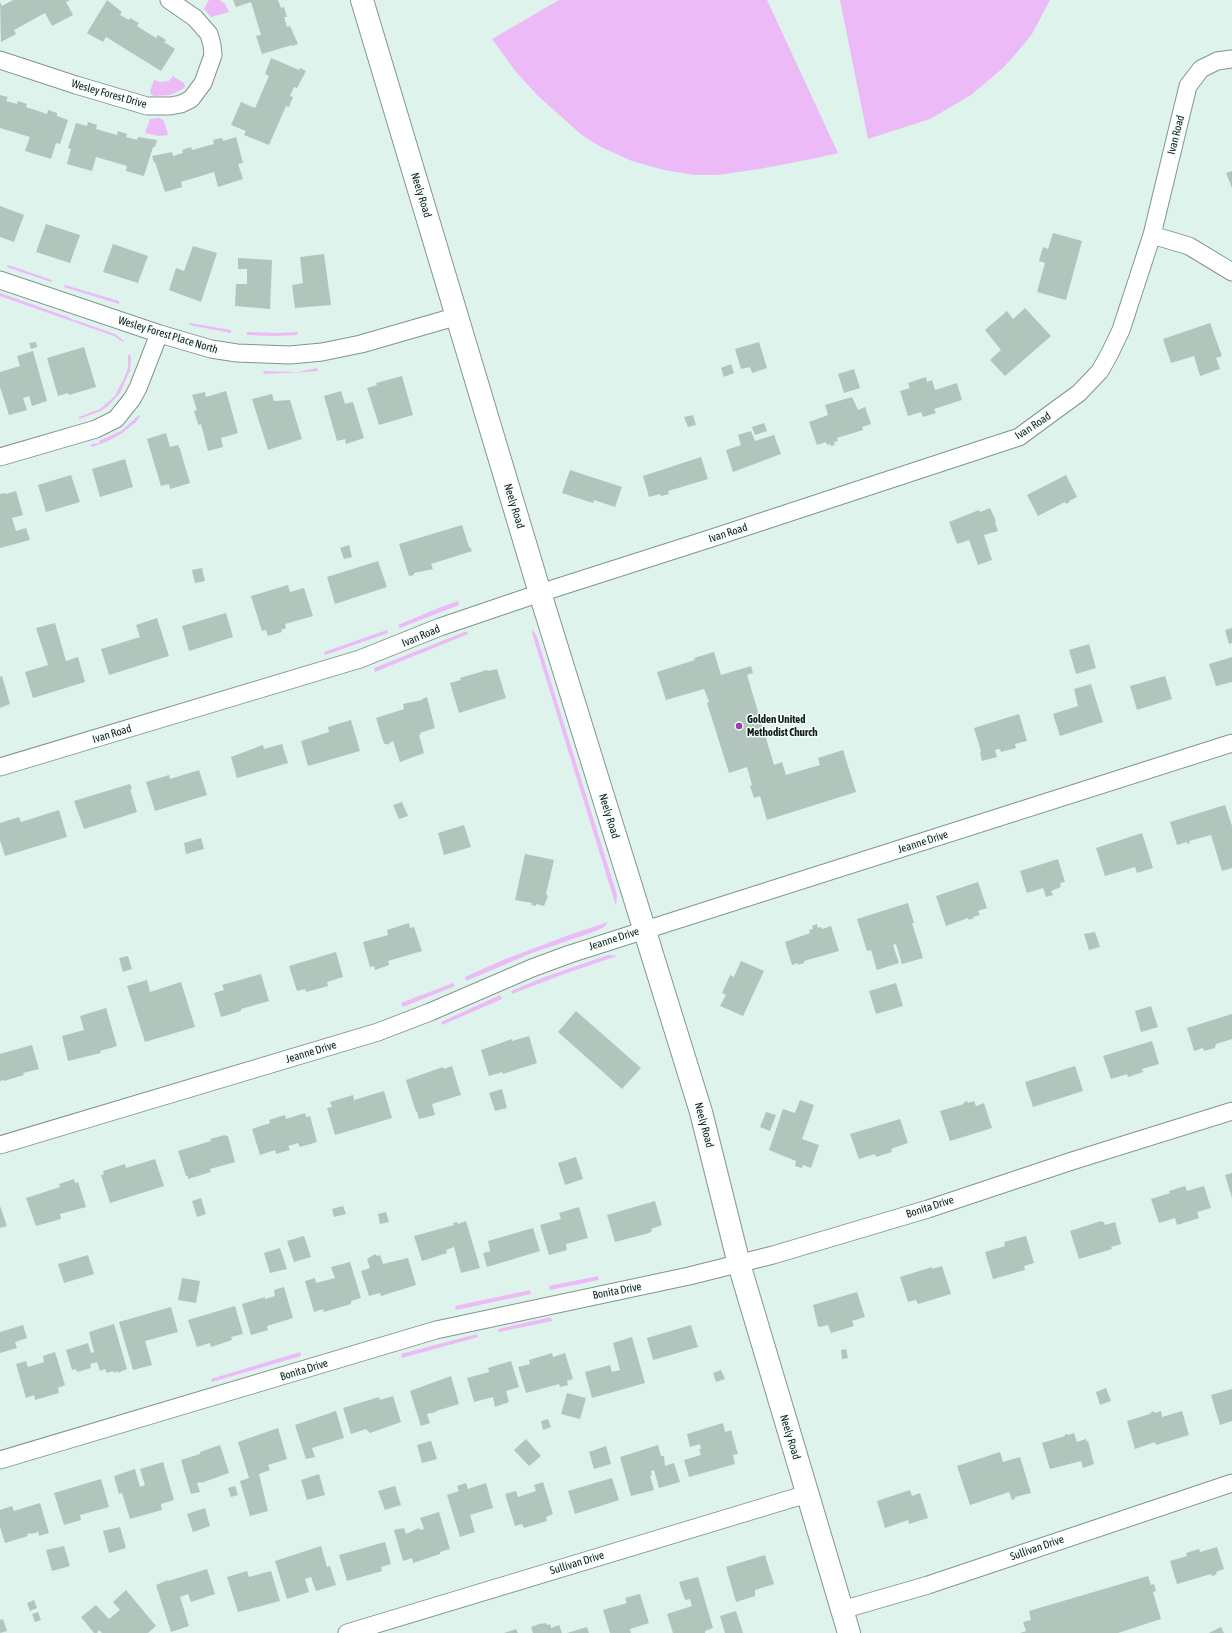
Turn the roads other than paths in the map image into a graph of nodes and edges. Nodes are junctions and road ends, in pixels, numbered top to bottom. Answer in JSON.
{"nodes":[{"id":1,"x":169,"y":0,"type":"edge"},
{"id":2,"x":362,"y":0,"type":"edge"},
{"id":3,"x":1232,"y":59,"type":"edge"},
{"id":4,"x":0,"y":60,"type":"edge"},
{"id":5,"x":1152,"y":235,"type":"junction"},
{"id":6,"x":1232,"y":272,"type":"edge"},
{"id":7,"x":0,"y":280,"type":"edge"},
{"id":8,"x":458,"y":316,"type":"junction"},
{"id":9,"x":159,"y":334,"type":"junction"},
{"id":10,"x":0,"y":457,"type":"edge"},
{"id":11,"x":540,"y":592,"type":"junction"},
{"id":12,"x":1232,"y":743,"type":"edge"},
{"id":13,"x":0,"y":767,"type":"edge"},
{"id":14,"x":644,"y":930,"type":"junction"},
{"id":15,"x":1232,"y":1111,"type":"edge"},
{"id":16,"x":0,"y":1145,"type":"edge"},
{"id":17,"x":739,"y":1264,"type":"junction"},
{"id":18,"x":0,"y":1460,"type":"edge"},
{"id":19,"x":1232,"y":1483,"type":"edge"},
{"id":20,"x":807,"y":1494,"type":"junction"},
{"id":21,"x":842,"y":1610,"type":"junction"},
{"id":22,"x":347,"y":1633,"type":"edge"},
{"id":23,"x":849,"y":1633,"type":"edge"}],
"edges":[{"from":1,"to":4,"type":"street","name":"Wesley Forest Drive"},
{"from":2,"to":8,"type":"street","name":"Neely Road"},
{"from":3,"to":5,"type":"street","name":"Ivan Road"},
{"from":5,"to":6,"type":"street"},
{"from":5,"to":11,"type":"street","name":"Ivan Road"},
{"from":7,"to":9,"type":"street","name":"Wesley Forest Place North"},
{"from":8,"to":9,"type":"street","name":"Wesley Forest Place North"},
{"from":8,"to":11,"type":"street","name":"Neely Road"},
{"from":9,"to":10,"type":"street"},
{"from":11,"to":13,"type":"street","name":"Ivan Road"},
{"from":11,"to":14,"type":"street","name":"Neely Road"},
{"from":12,"to":14,"type":"street","name":"Jeanne Drive"},
{"from":14,"to":16,"type":"street","name":"Jeanne Drive"},
{"from":14,"to":17,"type":"street","name":"Neely Road"},
{"from":15,"to":17,"type":"street","name":"Bonita Drive"},
{"from":17,"to":18,"type":"street","name":"Bonita Drive"},
{"from":17,"to":20,"type":"street","name":"Neely Road"},
{"from":19,"to":21,"type":"street","name":"Sullivan Drive"},
{"from":20,"to":21,"type":"street","name":"Neely Road"},
{"from":20,"to":22,"type":"street","name":"Sullivan Drive"},
{"from":21,"to":23,"type":"street","name":"Neely Road"}]}
